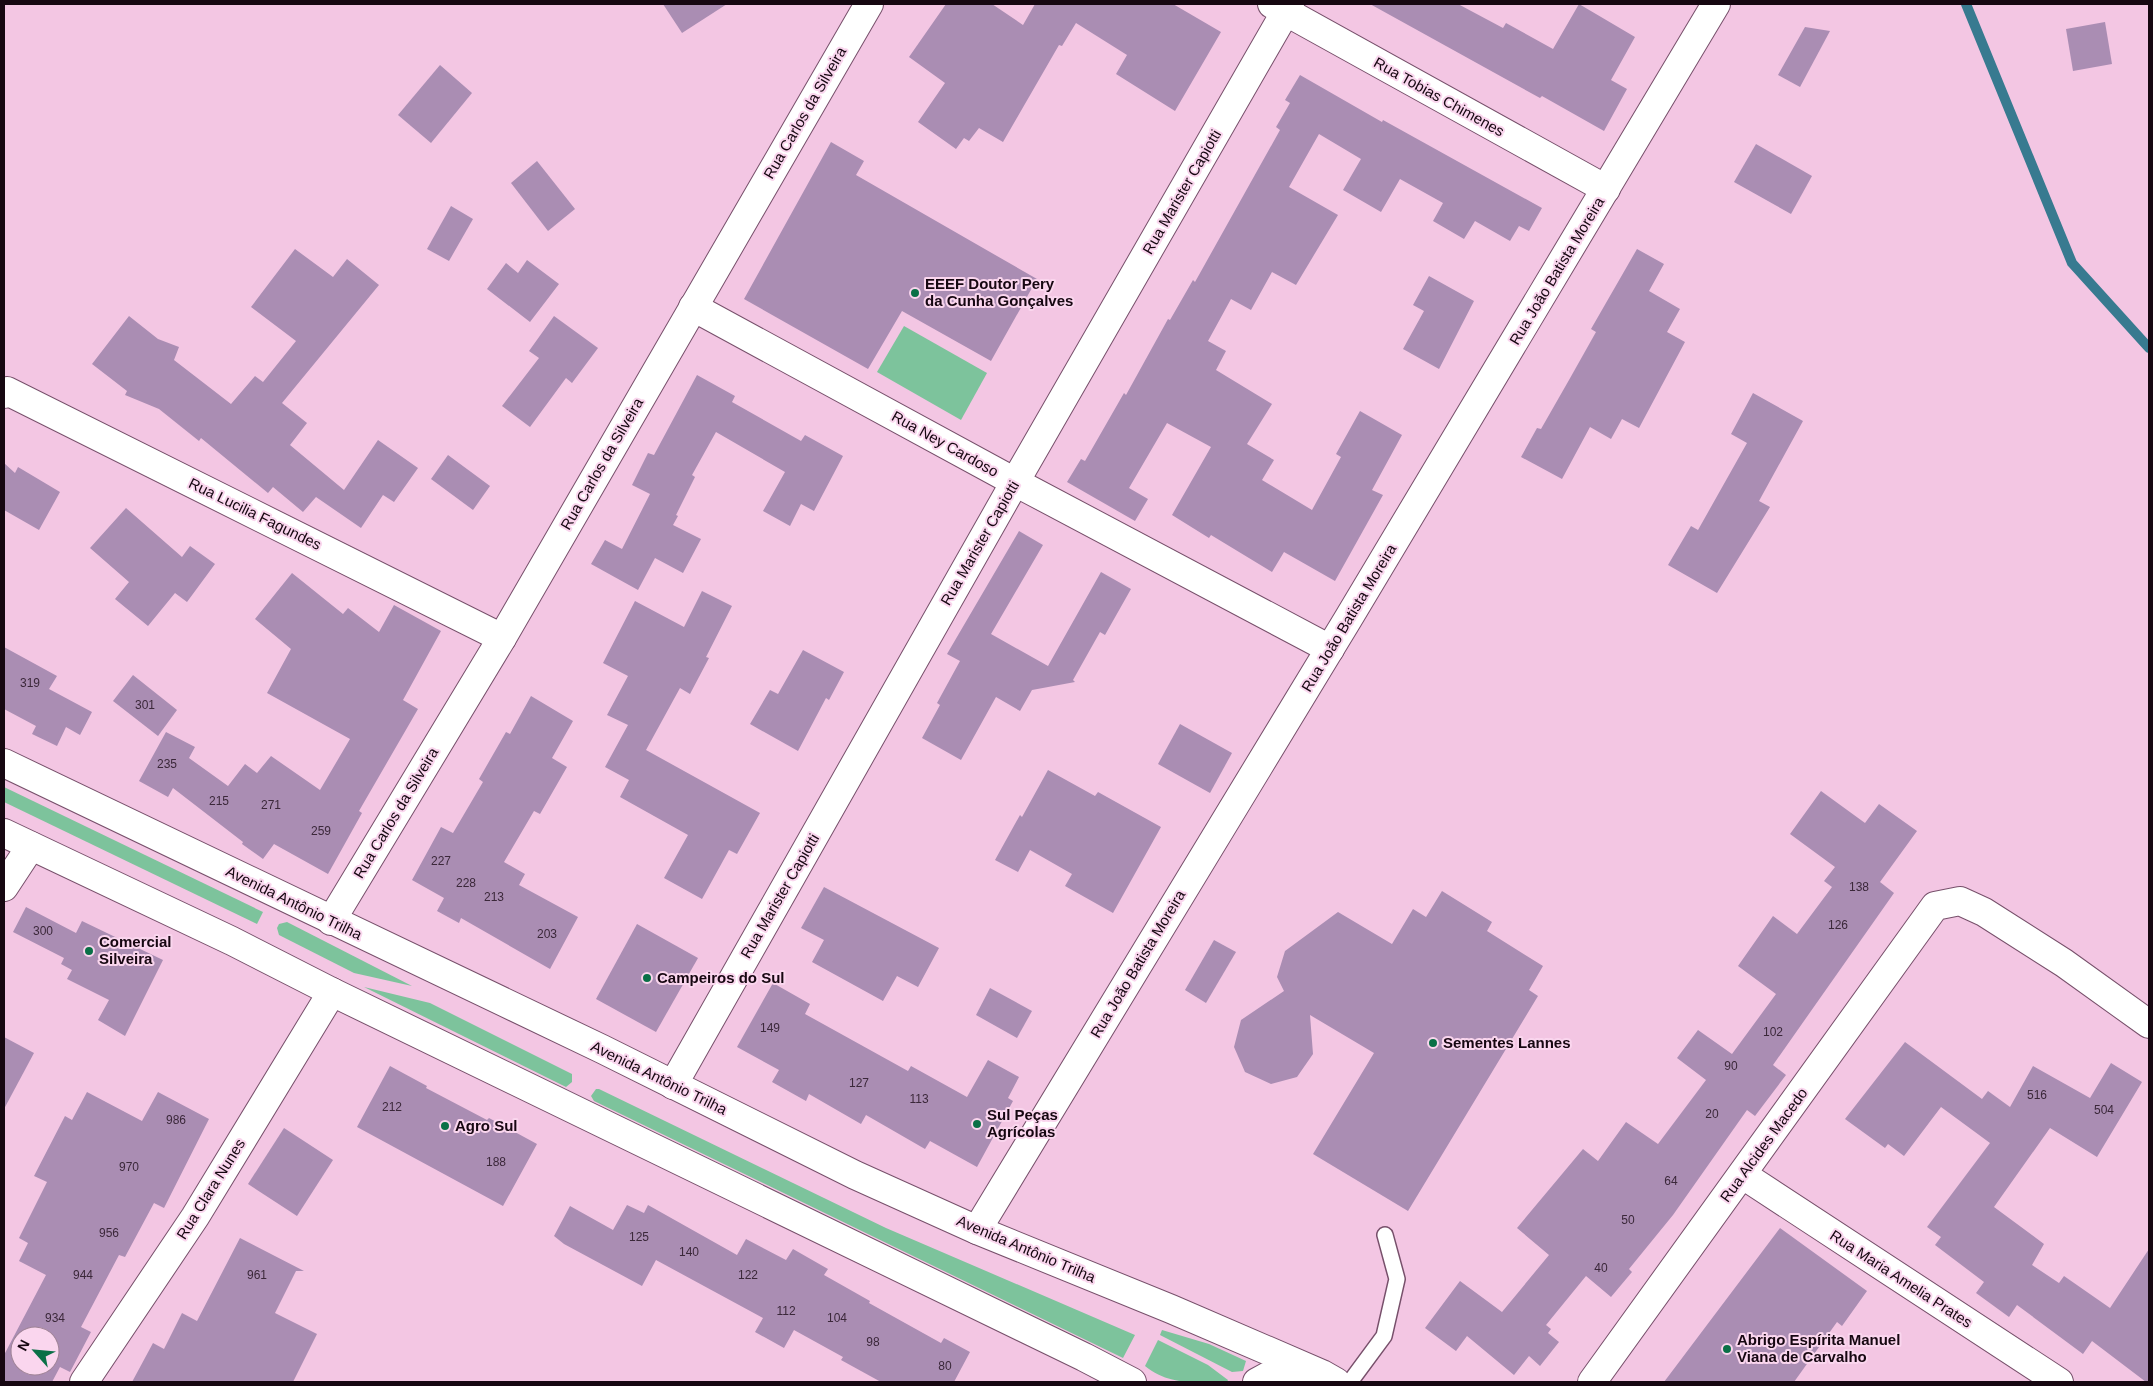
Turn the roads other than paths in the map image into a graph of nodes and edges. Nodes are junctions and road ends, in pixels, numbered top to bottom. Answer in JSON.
{"nodes":[{"id":1,"x":869,"y":4,"type":"edge"},
{"id":2,"x":1716,"y":4,"type":"edge"},
{"id":3,"x":1283,"y":6,"type":"edge"},
{"id":4,"x":1606,"y":189,"type":"junction"},
{"id":5,"x":693,"y":307,"type":"junction"},
{"id":6,"x":5,"y":392,"type":"edge"},
{"id":7,"x":1015,"y":482,"type":"junction"},
{"id":8,"x":502,"y":638,"type":"junction"},
{"id":9,"x":1330,"y":649,"type":"junction"},
{"id":10,"x":4,"y":763,"type":"edge"},
{"id":11,"x":4,"y":833,"type":"edge"},
{"id":12,"x":31,"y":846,"type":"junction"},
{"id":13,"x":4,"y":887,"type":"edge"},
{"id":14,"x":331,"y":921,"type":"junction"},
{"id":15,"x":332,"y":992,"type":"junction"},
{"id":16,"x":2149,"y":1024,"type":"edge"},
{"id":17,"x":673,"y":1085,"type":"junction"},
{"id":18,"x":1743,"y":1175,"type":"junction"},
{"id":19,"x":977,"y":1230,"type":"junction"},
{"id":20,"x":1385,"y":1235,"type":"dead end"},
{"id":21,"x":1329,"y":1378,"type":"edge"},
{"id":22,"x":84,"y":1382,"type":"edge"},
{"id":23,"x":1132,"y":1382,"type":"edge"},
{"id":24,"x":1257,"y":1382,"type":"edge"},
{"id":25,"x":1350,"y":1382,"type":"edge"},
{"id":26,"x":1592,"y":1382,"type":"edge"},
{"id":27,"x":2059,"y":1382,"type":"edge"}],
"edges":[{"from":1,"to":5,"type":"street","name":"Rua Carlos da Silveira"},
{"from":2,"to":4,"type":"street","name":"Rua João Batista Moreira"},
{"from":3,"to":4,"type":"street","name":"Rua Tobias Chimenes"},
{"from":3,"to":7,"type":"street","name":"Rua Marister Capiotti"},
{"from":4,"to":9,"type":"street","name":"Rua João Batista Moreira"},
{"from":5,"to":7,"type":"street","name":"Rua Ney Cardoso"},
{"from":5,"to":8,"type":"street","name":"Rua Carlos da Silveira"},
{"from":6,"to":8,"type":"street","name":"Rua Lucilia Fagundes"},
{"from":7,"to":9,"type":"street","name":"Rua Ney Cardoso"},
{"from":7,"to":17,"type":"street","name":"Rua Marister Capiotti"},
{"from":8,"to":14,"type":"street","name":"Rua Carlos da Silveira"},
{"from":9,"to":19,"type":"street","name":"Rua João Batista Moreira"},
{"from":10,"to":14,"type":"street","name":"Avenida Antônio Trilha"},
{"from":11,"to":12,"type":"street"},
{"from":12,"to":13,"type":"street"},
{"from":12,"to":15,"type":"street"},
{"from":14,"to":17,"type":"street","name":"Avenida Antônio Trilha"},
{"from":15,"to":22,"type":"street","name":"Rua Clara Nunes"},
{"from":15,"to":23,"type":"street"},
{"from":16,"to":18,"type":"street","name":"Rua Alcides Macedo"},
{"from":17,"to":19,"type":"street","name":"Avenida Antônio Trilha"},
{"from":18,"to":26,"type":"street","name":"Rua Alcides Macedo"},
{"from":18,"to":27,"type":"street","name":"Rua Maria Amelia Prates"},
{"from":19,"to":21,"type":"street","name":"Avenida Antônio Trilha"},
{"from":20,"to":25,"type":"lane"},
{"from":21,"to":24,"type":"street","name":"Avenida Antônio Trilha"}]}
